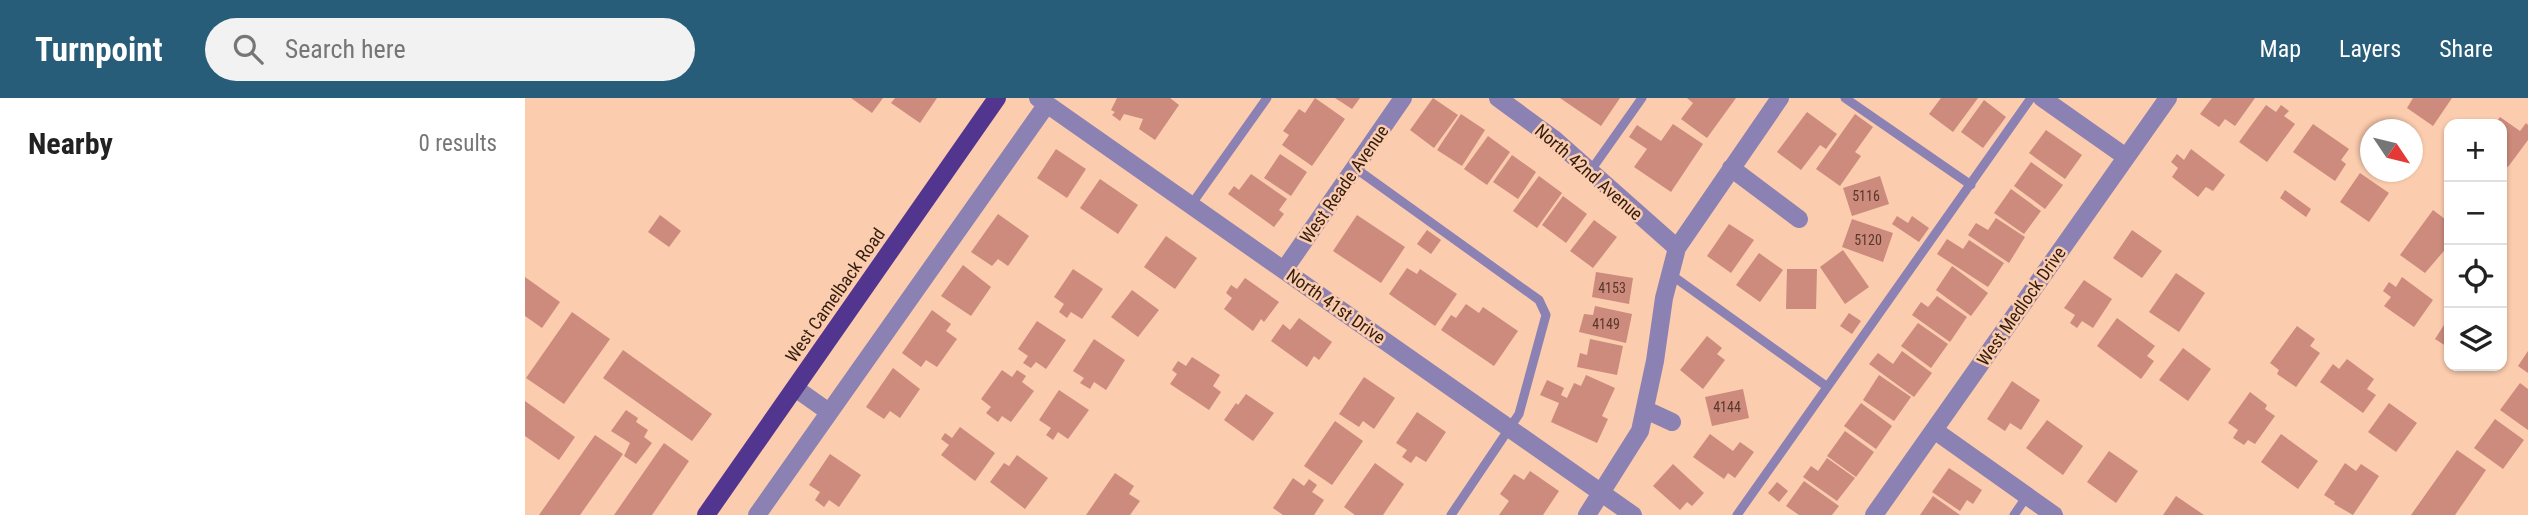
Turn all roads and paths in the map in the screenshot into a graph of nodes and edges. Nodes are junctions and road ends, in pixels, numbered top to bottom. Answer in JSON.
{"nodes":[{"id":1,"x":997,"y":98,"type":"edge"},
{"id":2,"x":1267,"y":98,"type":"edge"},
{"id":3,"x":1403,"y":98,"type":"edge"},
{"id":4,"x":1498,"y":98,"type":"edge"},
{"id":5,"x":1642,"y":98,"type":"edge"},
{"id":6,"x":1780,"y":98,"type":"edge"},
{"id":7,"x":1845,"y":98,"type":"edge"},
{"id":8,"x":2031,"y":98,"type":"edge"},
{"id":9,"x":2042,"y":98,"type":"edge"},
{"id":10,"x":2168,"y":98,"type":"edge"},
{"id":11,"x":1042,"y":101,"type":"edge"},
{"id":12,"x":2126,"y":157,"type":"junction"},
{"id":13,"x":1355,"y":168,"type":"junction"},
{"id":14,"x":1731,"y":168,"type":"junction"},
{"id":15,"x":1589,"y":173,"type":"junction"},
{"id":16,"x":1971,"y":185,"type":"junction"},
{"id":17,"x":1191,"y":205,"type":"junction"},
{"id":18,"x":1799,"y":219,"type":"dead end"},
{"id":19,"x":1677,"y":248,"type":"junction"},
{"id":20,"x":1284,"y":270,"type":"junction"},
{"id":21,"x":1670,"y":274,"type":"junction"},
{"id":22,"x":1826,"y":386,"type":"junction"},
{"id":23,"x":795,"y":388,"type":"junction"},
{"id":24,"x":1646,"y":410,"type":"junction"},
{"id":25,"x":829,"y":412,"type":"junction"},
{"id":26,"x":1672,"y":422,"type":"dead end"},
{"id":27,"x":1510,"y":429,"type":"junction"},
{"id":28,"x":1934,"y":430,"type":"junction"},
{"id":29,"x":1602,"y":493,"type":"junction"},
{"id":30,"x":2027,"y":496,"type":"junction"},
{"id":31,"x":706,"y":515,"type":"edge"},
{"id":32,"x":757,"y":515,"type":"edge"},
{"id":33,"x":1451,"y":515,"type":"edge"},
{"id":34,"x":1587,"y":515,"type":"edge"},
{"id":35,"x":1633,"y":515,"type":"edge"},
{"id":36,"x":1737,"y":515,"type":"edge"},
{"id":37,"x":1874,"y":515,"type":"edge"},
{"id":38,"x":2014,"y":515,"type":"edge"},
{"id":39,"x":2053,"y":515,"type":"edge"}],
"edges":[{"from":1,"to":23,"type":"main road","name":"West Camelback Road"},
{"from":2,"to":17,"type":"lane"},
{"from":3,"to":13,"type":"street","name":"West Reade Avenue"},
{"from":4,"to":15,"type":"street","name":"North 42nd Avenue"},
{"from":5,"to":15,"type":"lane"},
{"from":6,"to":14,"type":"street"},
{"from":7,"to":16,"type":"lane"},
{"from":8,"to":16,"type":"lane"},
{"from":9,"to":12,"type":"street"},
{"from":10,"to":12,"type":"street","name":"West Medlock Drive"},
{"from":11,"to":17,"type":"street","name":"North 41st Drive"},
{"from":11,"to":25,"type":"street"},
{"from":12,"to":28,"type":"street","name":"West Medlock Drive"},
{"from":13,"to":20,"type":"street","name":"West Reade Avenue"},
{"from":13,"to":27,"type":"lane"},
{"from":14,"to":18,"type":"street"},
{"from":14,"to":19,"type":"street"},
{"from":15,"to":19,"type":"street","name":"North 42nd Avenue"},
{"from":16,"to":22,"type":"lane"},
{"from":17,"to":20,"type":"street","name":"North 41st Drive"},
{"from":19,"to":21,"type":"street"},
{"from":20,"to":27,"type":"street","name":"North 41st Drive"},
{"from":21,"to":22,"type":"lane"},
{"from":21,"to":24,"type":"street"},
{"from":22,"to":36,"type":"lane"},
{"from":23,"to":25,"type":"street"},
{"from":23,"to":31,"type":"main road","name":"West Camelback Road"},
{"from":24,"to":26,"type":"street"},
{"from":24,"to":29,"type":"street"},
{"from":25,"to":32,"type":"street"},
{"from":27,"to":29,"type":"street","name":"North 41st Drive"},
{"from":27,"to":33,"type":"lane"},
{"from":28,"to":30,"type":"street"},
{"from":28,"to":37,"type":"street","name":"West Medlock Drive"},
{"from":29,"to":34,"type":"street"},
{"from":29,"to":35,"type":"street","name":"North 41st Drive"},
{"from":30,"to":38,"type":"lane"},
{"from":30,"to":39,"type":"street"}]}
